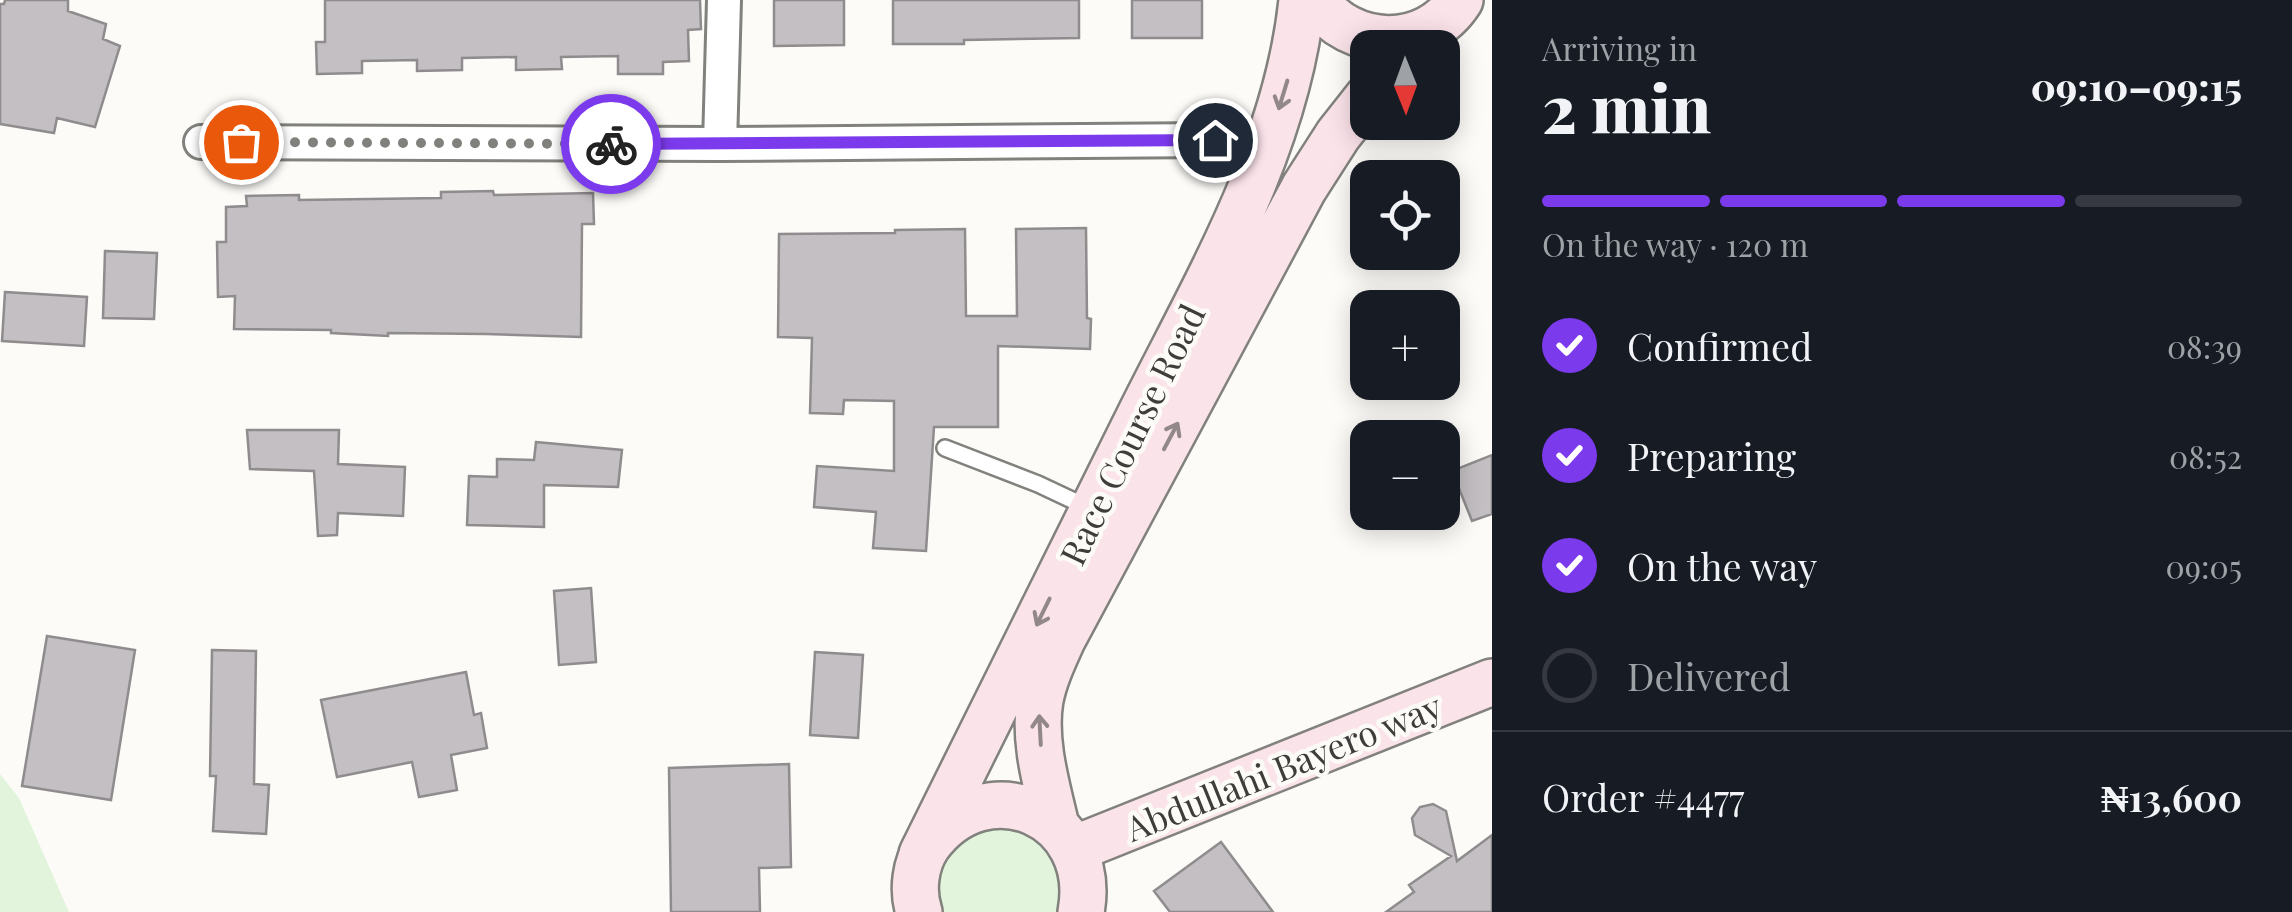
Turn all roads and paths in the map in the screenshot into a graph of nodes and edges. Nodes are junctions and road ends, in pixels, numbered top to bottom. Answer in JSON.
{"nodes":[{"id":1,"x":724,"y":0,"type":"edge"},
{"id":2,"x":1302,"y":0,"type":"edge"},
{"id":3,"x":1316,"y":0,"type":"edge"},
{"id":4,"x":1438,"y":24,"type":"edge"},
{"id":5,"x":1350,"y":120,"type":"edge"},
{"id":6,"x":1215,"y":140,"type":"dead end"},
{"id":7,"x":201,"y":142,"type":"dead end"},
{"id":8,"x":720,"y":144,"type":"junction"},
{"id":9,"x":945,"y":448,"type":"dead end"},
{"id":10,"x":1093,"y":510,"type":"junction"},
{"id":11,"x":1492,"y":682,"type":"edge"},
{"id":12,"x":1065,"y":837,"type":"junction"},
{"id":13,"x":922,"y":854,"type":"junction"},
{"id":14,"x":919,"y":912,"type":"edge"},
{"id":15,"x":1080,"y":912,"type":"edge"}],
"edges":[{"from":1,"to":8,"type":"street"},
{"from":2,"to":10,"type":"street","name":"Race Course Road","one_way":true},
{"from":3,"to":4,"type":"street"},
{"from":12,"to":5,"type":"street","name":"Race Course Road","one_way":true},
{"from":6,"to":8,"type":"street"},
{"from":7,"to":8,"type":"street"},
{"from":9,"to":10,"type":"lane"},
{"from":10,"to":13,"type":"street","name":"Race Course Road","one_way":true},
{"from":11,"to":12,"type":"street","name":"Abdullahi Bayero way"},
{"from":12,"to":13,"type":"street"},
{"from":12,"to":15,"type":"street","name":"Race Course Road"},
{"from":13,"to":14,"type":"street","name":"Race Course Road"}]}
